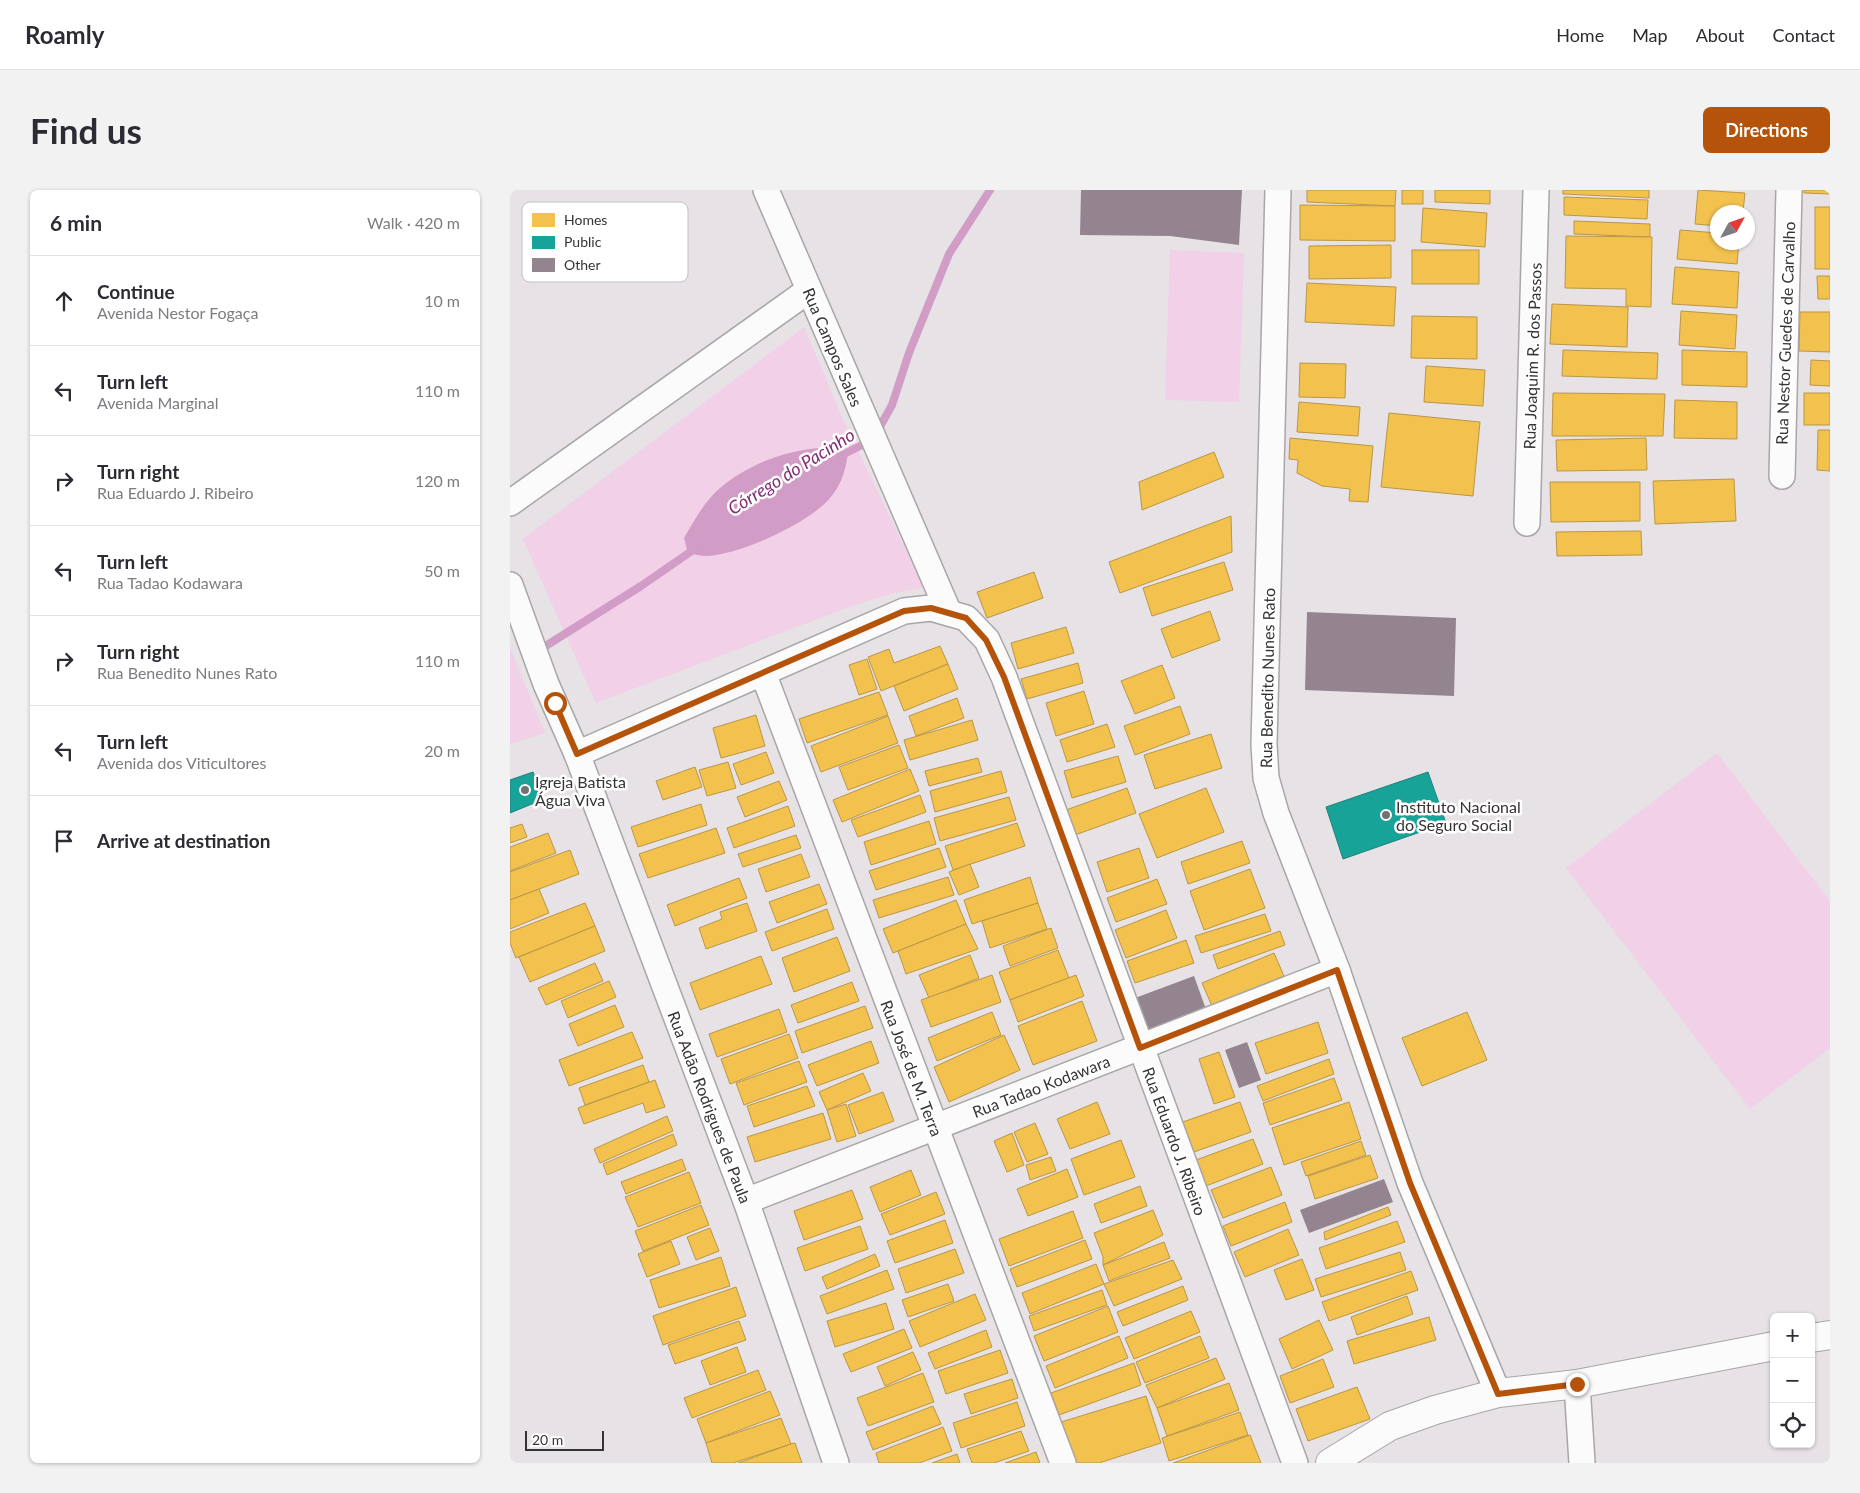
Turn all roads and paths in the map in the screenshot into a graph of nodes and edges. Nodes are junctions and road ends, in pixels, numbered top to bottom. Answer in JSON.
{"nodes":[{"id":1,"x":766,"y":190,"type":"edge"},
{"id":2,"x":1278,"y":190,"type":"edge"},
{"id":3,"x":1536,"y":190,"type":"edge"},
{"id":4,"x":1789,"y":190,"type":"edge"},
{"id":5,"x":809,"y":290,"type":"junction"},
{"id":6,"x":1782,"y":476,"type":"dead end"},
{"id":7,"x":510,"y":503,"type":"edge"},
{"id":8,"x":1527,"y":522,"type":"dead end"},
{"id":9,"x":510,"y":585,"type":"edge"},
{"id":10,"x":949,"y":613,"type":"junction"},
{"id":11,"x":763,"y":673,"type":"junction"},
{"id":12,"x":577,"y":754,"type":"junction"},
{"id":13,"x":1337,"y":970,"type":"junction"},
{"id":14,"x":1140,"y":1048,"type":"junction"},
{"id":15,"x":934,"y":1126,"type":"junction"},
{"id":16,"x":746,"y":1201,"type":"junction"},
{"id":17,"x":1830,"y":1335,"type":"edge"},
{"id":18,"x":1815,"y":1337,"type":"edge"},
{"id":19,"x":1770,"y":1347,"type":"edge"},
{"id":20,"x":1577,"y":1384,"type":"junction"},
{"id":21,"x":1498,"y":1394,"type":"junction"},
{"id":22,"x":836,"y":1463,"type":"edge"},
{"id":23,"x":1063,"y":1463,"type":"edge"},
{"id":24,"x":1295,"y":1463,"type":"edge"},
{"id":25,"x":1330,"y":1463,"type":"edge"},
{"id":26,"x":1582,"y":1463,"type":"edge"}],
"edges":[{"from":1,"to":5,"type":"street","name":"Rua Campos Sales"},
{"from":2,"to":13,"type":"street","name":"Rua Benedito Nunes Rato"},
{"from":3,"to":8,"type":"street","name":"Rua Joaquim R. dos Passos"},
{"from":4,"to":6,"type":"street","name":"Rua Nestor Guedes de Carvalho"},
{"from":5,"to":7,"type":"street"},
{"from":5,"to":10,"type":"street","name":"Rua Campos Sales"},
{"from":9,"to":12,"type":"street","name":"Rua Adão Rodrigues de Paula"},
{"from":10,"to":11,"type":"street","name":"Rua Eduardo J. Ribeiro"},
{"from":10,"to":14,"type":"street","name":"Rua Eduardo J. Ribeiro"},
{"from":11,"to":12,"type":"street","name":"Rua Eduardo J. Ribeiro"},
{"from":11,"to":15,"type":"street","name":"Rua José de M. Terra"},
{"from":12,"to":16,"type":"street","name":"Rua Adão Rodrigues de Paula"},
{"from":13,"to":14,"type":"street","name":"Rua Tadao Kodawara"},
{"from":13,"to":21,"type":"street","name":"Rua Benedito Nunes Rato"},
{"from":14,"to":15,"type":"street","name":"Rua Tadao Kodawara"},
{"from":14,"to":24,"type":"street","name":"Rua Eduardo J. Ribeiro"},
{"from":15,"to":16,"type":"street","name":"Rua Tadao Kodawara"},
{"from":15,"to":23,"type":"street","name":"Rua José de M. Terra"},
{"from":16,"to":22,"type":"street","name":"Rua Adão Rodrigues de Paula"},
{"from":17,"to":18,"type":"main road"},
{"from":19,"to":20,"type":"main road"},
{"from":20,"to":21,"type":"main road"},
{"from":20,"to":26,"type":"street"},
{"from":21,"to":25,"type":"main road"}]}
